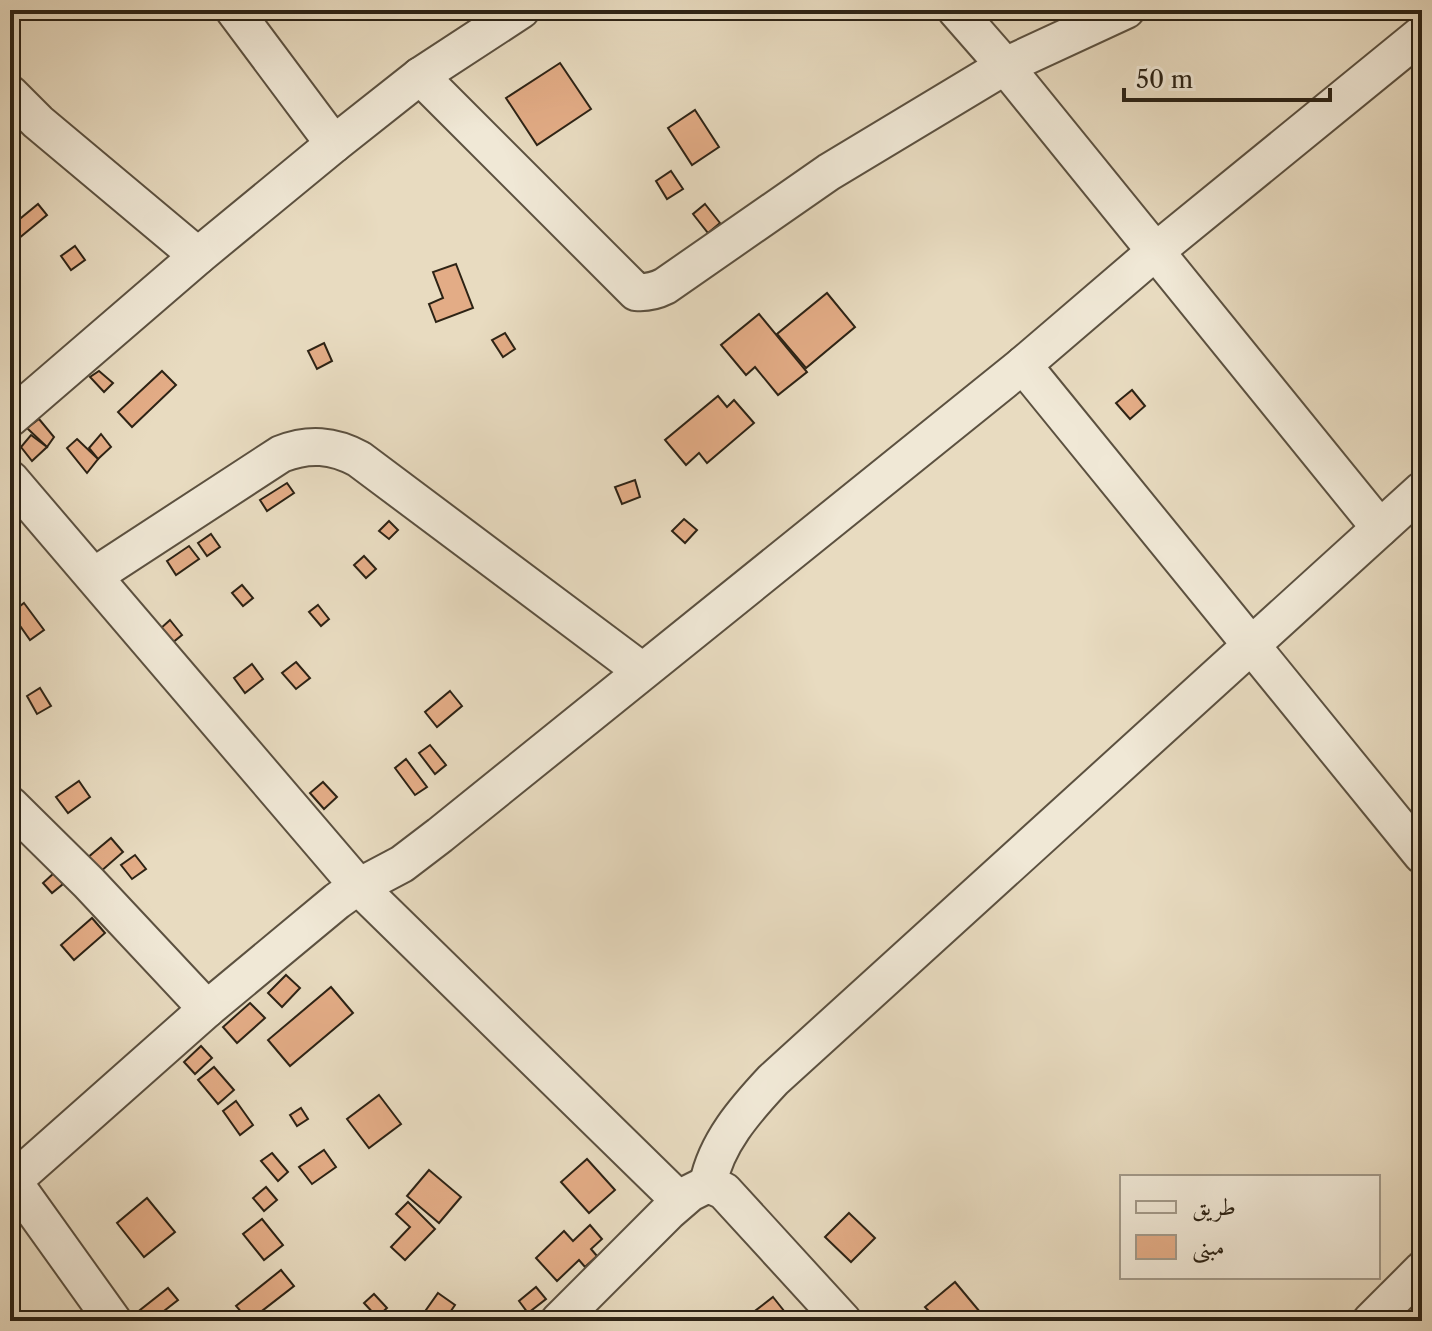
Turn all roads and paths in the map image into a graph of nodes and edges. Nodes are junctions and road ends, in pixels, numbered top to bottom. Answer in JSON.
{"nodes":[{"id":1,"x":234,"y":10,"type":"edge"},
{"id":2,"x":521,"y":10,"type":"edge"},
{"id":3,"x":956,"y":10,"type":"edge"},
{"id":4,"x":1126,"y":10,"type":"edge"},
{"id":5,"x":1422,"y":34,"type":"edge"},
{"id":6,"x":1005,"y":66,"type":"junction"},
{"id":7,"x":420,"y":76,"type":"junction"},
{"id":8,"x":10,"y":94,"type":"edge"},
{"id":9,"x":334,"y":144,"type":"junction"},
{"id":10,"x":1156,"y":251,"type":"junction"},
{"id":11,"x":198,"y":256,"type":"junction"},
{"id":12,"x":1023,"y":365,"type":"junction"},
{"id":13,"x":10,"y":418,"type":"edge"},
{"id":14,"x":10,"y":479,"type":"edge"},
{"id":15,"x":1422,"y":490,"type":"edge"},
{"id":16,"x":1380,"y":528,"type":"junction"},
{"id":17,"x":94,"y":576,"type":"junction"},
{"id":18,"x":1251,"y":645,"type":"junction"},
{"id":19,"x":642,"y":671,"type":"junction"},
{"id":20,"x":10,"y":805,"type":"edge"},
{"id":21,"x":1422,"y":855,"type":"edge"},
{"id":22,"x":359,"y":887,"type":"junction"},
{"id":23,"x":207,"y":1009,"type":"junction"},
{"id":24,"x":12,"y":1179,"type":"edge"},
{"id":25,"x":694,"y":1193,"type":"junction"},
{"id":26,"x":1422,"y":1270,"type":"edge"},
{"id":27,"x":113,"y":1321,"type":"edge"},
{"id":28,"x":559,"y":1321,"type":"edge"},
{"id":29,"x":843,"y":1321,"type":"edge"},
{"id":30,"x":1371,"y":1321,"type":"edge"}],
"edges":[{"from":1,"to":9,"type":"street"},
{"from":2,"to":7,"type":"street"},
{"from":3,"to":6,"type":"street"},
{"from":4,"to":6,"type":"street"},
{"from":5,"to":10,"type":"street"},
{"from":6,"to":7,"type":"street"},
{"from":6,"to":10,"type":"street"},
{"from":7,"to":9,"type":"street"},
{"from":8,"to":11,"type":"street"},
{"from":9,"to":11,"type":"street"},
{"from":10,"to":12,"type":"street"},
{"from":10,"to":16,"type":"street"},
{"from":11,"to":13,"type":"street"},
{"from":12,"to":18,"type":"street"},
{"from":12,"to":19,"type":"street"},
{"from":14,"to":17,"type":"street"},
{"from":15,"to":16,"type":"street"},
{"from":16,"to":18,"type":"street"},
{"from":17,"to":19,"type":"street"},
{"from":17,"to":22,"type":"street"},
{"from":18,"to":21,"type":"street"},
{"from":18,"to":25,"type":"street"},
{"from":19,"to":22,"type":"street"},
{"from":20,"to":23,"type":"street"},
{"from":22,"to":23,"type":"street"},
{"from":22,"to":25,"type":"street"},
{"from":23,"to":24,"type":"street"},
{"from":24,"to":27,"type":"street"},
{"from":25,"to":28,"type":"street"},
{"from":25,"to":29,"type":"street"},
{"from":26,"to":30,"type":"street"}]}
